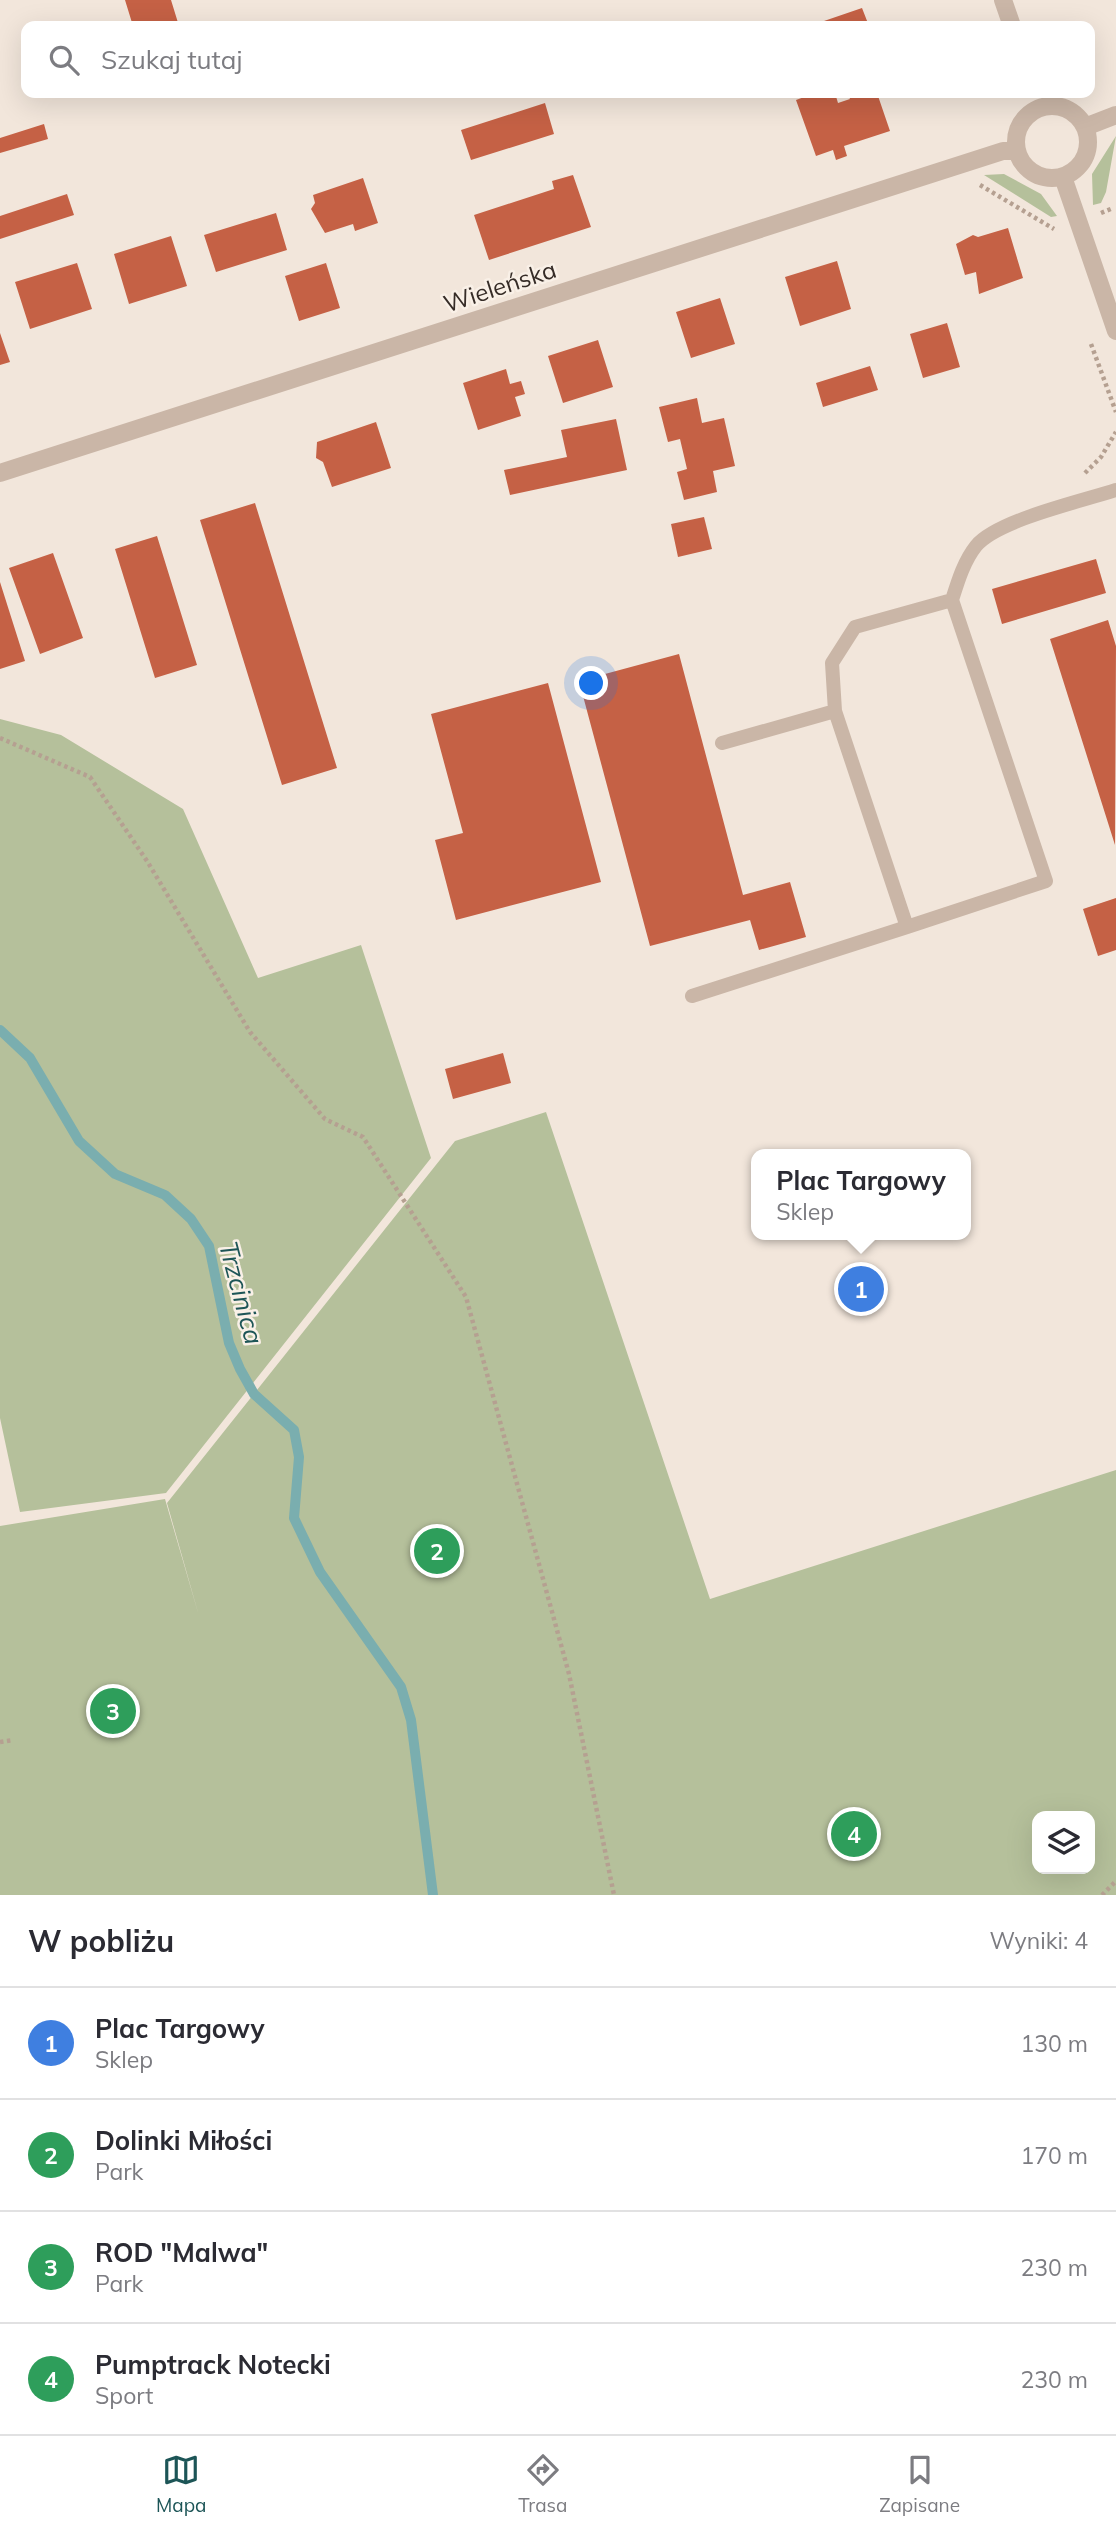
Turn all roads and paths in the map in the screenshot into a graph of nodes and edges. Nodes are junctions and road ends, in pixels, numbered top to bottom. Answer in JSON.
{"nodes":[{"id":1,"x":1003,"y":0,"type":"edge"},
{"id":2,"x":1010,"y":21,"type":"edge"},
{"id":3,"x":1038,"y":100,"type":"edge"},
{"id":4,"x":1116,"y":115,"type":"edge"},
{"id":5,"x":1085,"y":127,"type":"junction"},
{"id":6,"x":1017,"y":151,"type":"junction"},
{"id":7,"x":1063,"y":177,"type":"junction"},
{"id":8,"x":1116,"y":331,"type":"edge"},
{"id":9,"x":0,"y":473,"type":"edge"},
{"id":10,"x":1116,"y":490,"type":"edge"},
{"id":11,"x":952,"y":600,"type":"junction"},
{"id":12,"x":835,"y":711,"type":"junction"},
{"id":13,"x":0,"y":738,"type":"edge"},
{"id":14,"x":722,"y":743,"type":"dead end"},
{"id":15,"x":907,"y":928,"type":"junction"},
{"id":16,"x":692,"y":996,"type":"dead end"},
{"id":17,"x":13,"y":1740,"type":"dead end"},
{"id":18,"x":0,"y":1742,"type":"edge"},
{"id":19,"x":1116,"y":1881,"type":"edge"},
{"id":20,"x":614,"y":1895,"type":"edge"},
{"id":21,"x":1102,"y":1895,"type":"edge"}],
"edges":[{"from":1,"to":2,"type":"street"},
{"from":3,"to":5,"type":"street"},
{"from":3,"to":6,"type":"street"},
{"from":4,"to":5,"type":"street"},
{"from":5,"to":7,"type":"street"},
{"from":6,"to":7,"type":"street"},
{"from":6,"to":9,"type":"street","name":"Wieleńska"},
{"from":7,"to":8,"type":"street"},
{"from":10,"to":11,"type":"lane"},
{"from":11,"to":12,"type":"lane"},
{"from":11,"to":15,"type":"lane"},
{"from":12,"to":14,"type":"lane"},
{"from":12,"to":15,"type":"lane"},
{"from":13,"to":20,"type":"path"},
{"from":15,"to":16,"type":"lane"},
{"from":17,"to":18,"type":"path"},
{"from":19,"to":21,"type":"path"}]}
